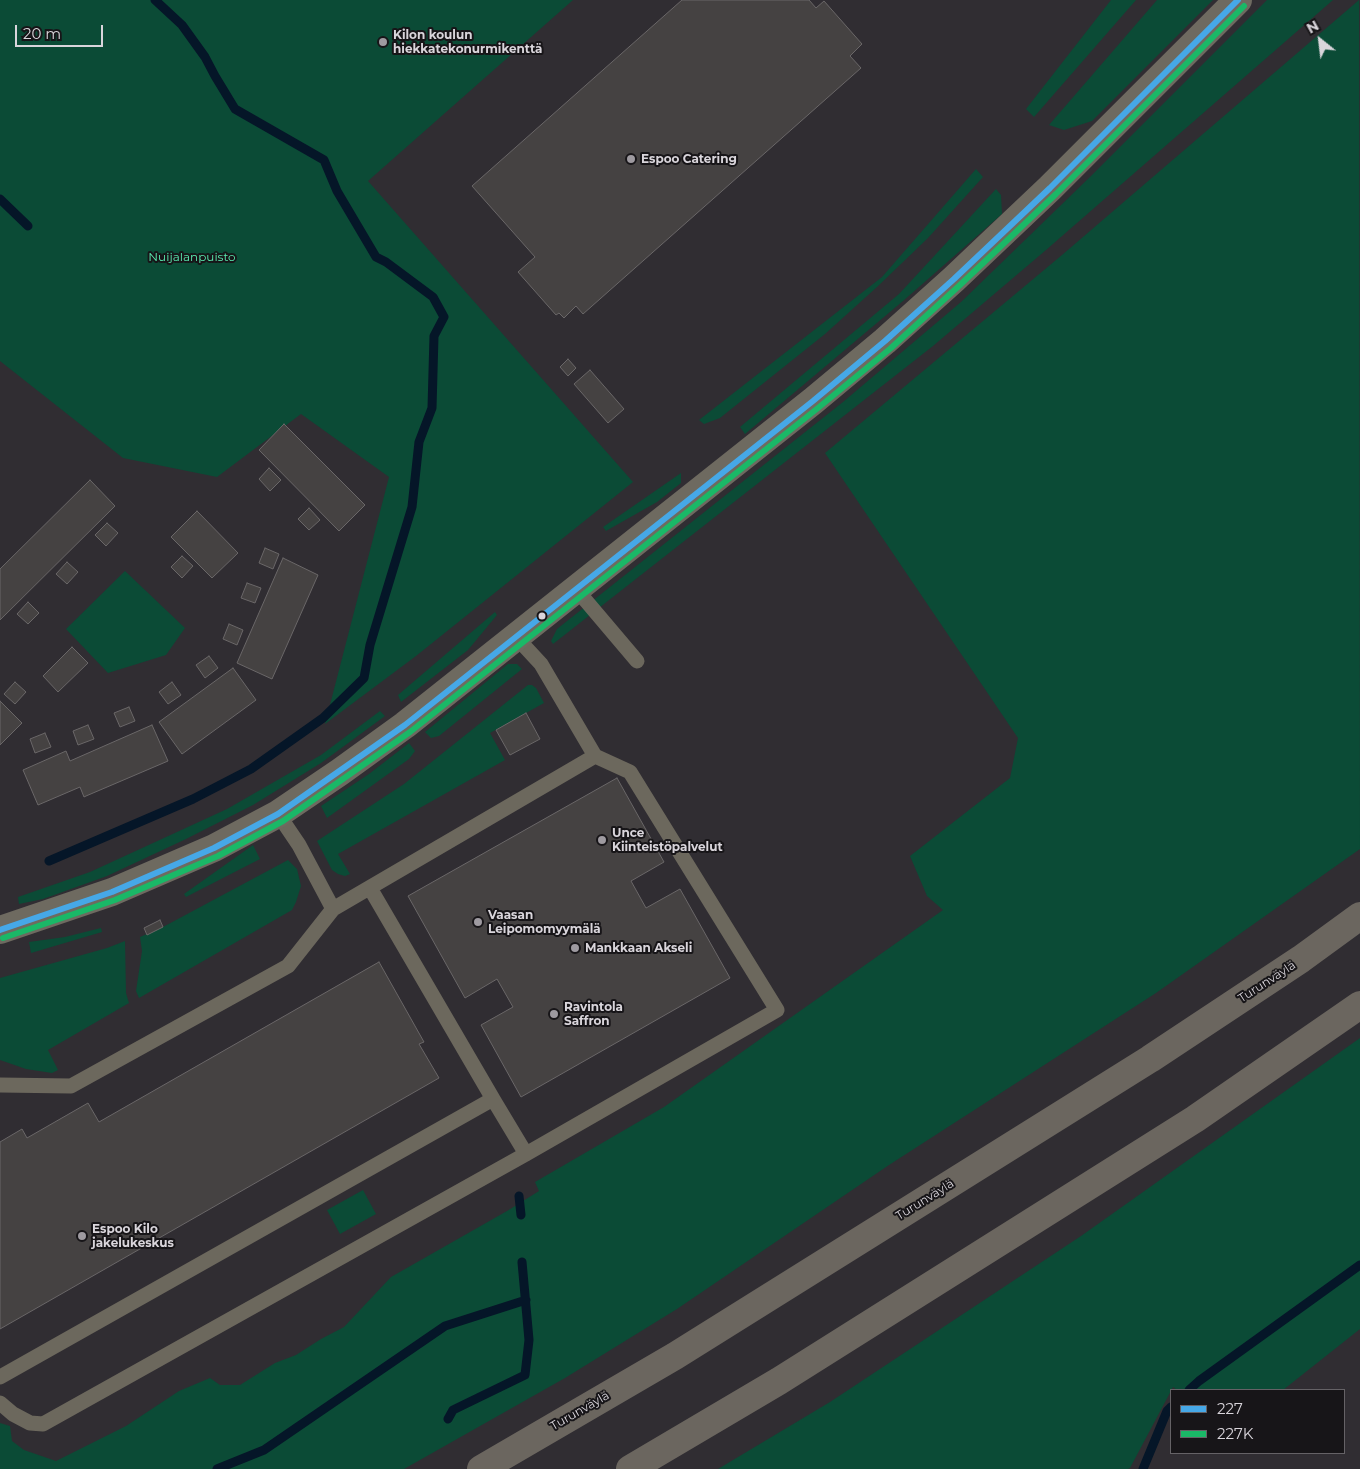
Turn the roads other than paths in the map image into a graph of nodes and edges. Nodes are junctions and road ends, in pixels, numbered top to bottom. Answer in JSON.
{"nodes":[{"id":1,"x":1238,"y":0,"type":"edge"},
{"id":2,"x":576,"y":589,"type":"junction"},
{"id":3,"x":516,"y":637,"type":"junction"},
{"id":4,"x":637,"y":661,"type":"dead end"},
{"id":5,"x":595,"y":756,"type":"junction"},
{"id":6,"x":278,"y":814,"type":"junction"},
{"id":7,"x":370,"y":888,"type":"junction"},
{"id":8,"x":1360,"y":895,"type":"edge"},
{"id":9,"x":333,"y":909,"type":"junction"},
{"id":10,"x":1360,"y":916,"type":"edge"},
{"id":11,"x":0,"y":930,"type":"edge"},
{"id":12,"x":1301,"y":959,"type":"junction"},
{"id":13,"x":1360,"y":1005,"type":"edge"},
{"id":14,"x":0,"y":1085,"type":"edge"},
{"id":15,"x":493,"y":1099,"type":"junction"},
{"id":16,"x":526,"y":1154,"type":"junction"},
{"id":17,"x":0,"y":1377,"type":"edge"},
{"id":18,"x":0,"y":1403,"type":"edge"},
{"id":19,"x":481,"y":1469,"type":"edge"},
{"id":20,"x":630,"y":1469,"type":"edge"}],
"edges":[{"from":1,"to":2,"type":"main road"},
{"from":2,"to":3,"type":"main road"},
{"from":2,"to":4,"type":"lane"},
{"from":3,"to":5,"type":"lane"},
{"from":3,"to":6,"type":"main road"},
{"from":5,"to":7,"type":"lane"},
{"from":5,"to":16,"type":"lane"},
{"from":6,"to":9,"type":"lane"},
{"from":6,"to":11,"type":"main road"},
{"from":7,"to":9,"type":"lane"},
{"from":7,"to":15,"type":"lane"},
{"from":8,"to":12,"type":"highway"},
{"from":9,"to":14,"type":"lane"},
{"from":10,"to":12,"type":"highway","name":"Turunväylä"},
{"from":12,"to":19,"type":"highway","name":"Turunväylä"},
{"from":13,"to":20,"type":"highway"},
{"from":15,"to":16,"type":"lane"},
{"from":15,"to":17,"type":"lane"},
{"from":16,"to":18,"type":"lane"}]}
